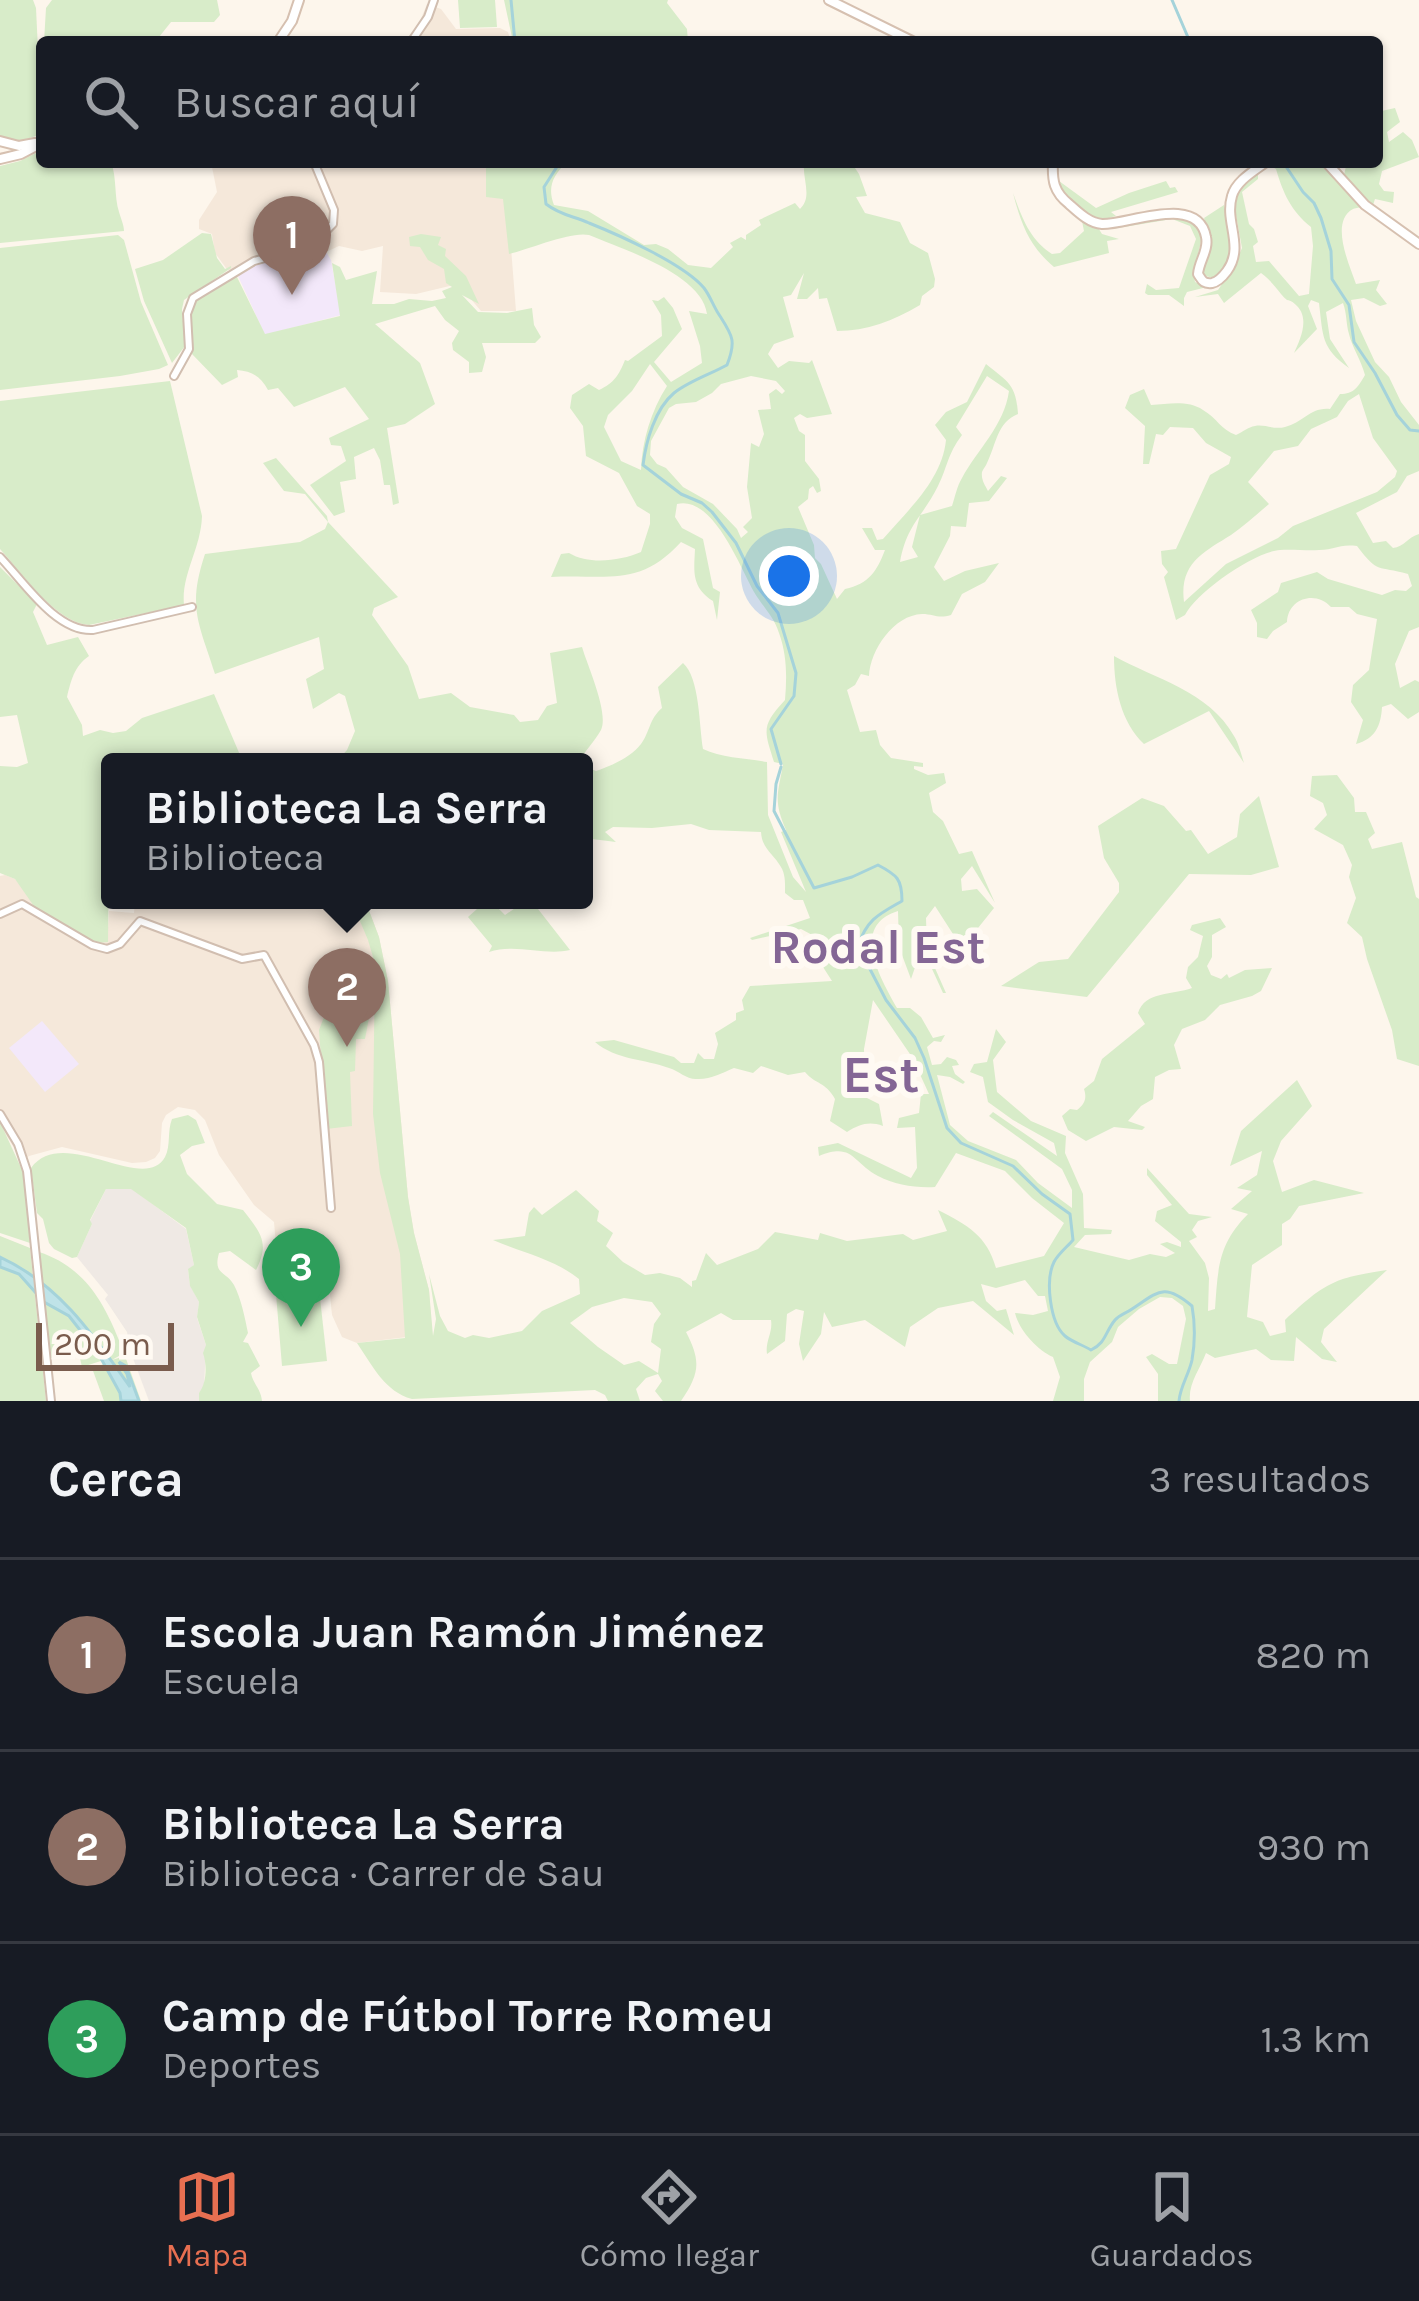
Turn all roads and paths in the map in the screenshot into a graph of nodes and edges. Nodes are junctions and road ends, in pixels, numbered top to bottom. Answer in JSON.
{"nodes":[{"id":1,"x":299,"y":0,"type":"edge"},
{"id":2,"x":434,"y":0,"type":"edge"},
{"id":3,"x":829,"y":0,"type":"edge"},
{"id":4,"x":282,"y":36,"type":"edge"},
{"id":5,"x":415,"y":36,"type":"edge"},
{"id":6,"x":902,"y":36,"type":"edge"},
{"id":7,"x":0,"y":141,"type":"edge"},
{"id":8,"x":36,"y":143,"type":"edge"},
{"id":9,"x":36,"y":145,"type":"edge"},
{"id":10,"x":0,"y":159,"type":"edge"},
{"id":11,"x":316,"y":168,"type":"edge"},
{"id":12,"x":1053,"y":168,"type":"edge"},
{"id":13,"x":1258,"y":168,"type":"edge"},
{"id":14,"x":1331,"y":168,"type":"edge"},
{"id":15,"x":1419,"y":244,"type":"edge"},
{"id":16,"x":174,"y":376,"type":"dead end"},
{"id":17,"x":0,"y":557,"type":"edge"},
{"id":18,"x":192,"y":607,"type":"dead end"},
{"id":19,"x":0,"y":914,"type":"edge"},
{"id":20,"x":0,"y":1114,"type":"edge"},
{"id":21,"x":331,"y":1208,"type":"dead end"},
{"id":22,"x":51,"y":1401,"type":"edge"}],
"edges":[{"from":1,"to":4,"type":"main road"},
{"from":2,"to":5,"type":"street"},
{"from":3,"to":6,"type":"main road"},
{"from":7,"to":8,"type":"main road"},
{"from":9,"to":10,"type":"main road"},
{"from":11,"to":16,"type":"street"},
{"from":12,"to":13,"type":"main road"},
{"from":14,"to":15,"type":"main road"},
{"from":17,"to":18,"type":"street"},
{"from":19,"to":21,"type":"street"},
{"from":20,"to":22,"type":"street"}]}
